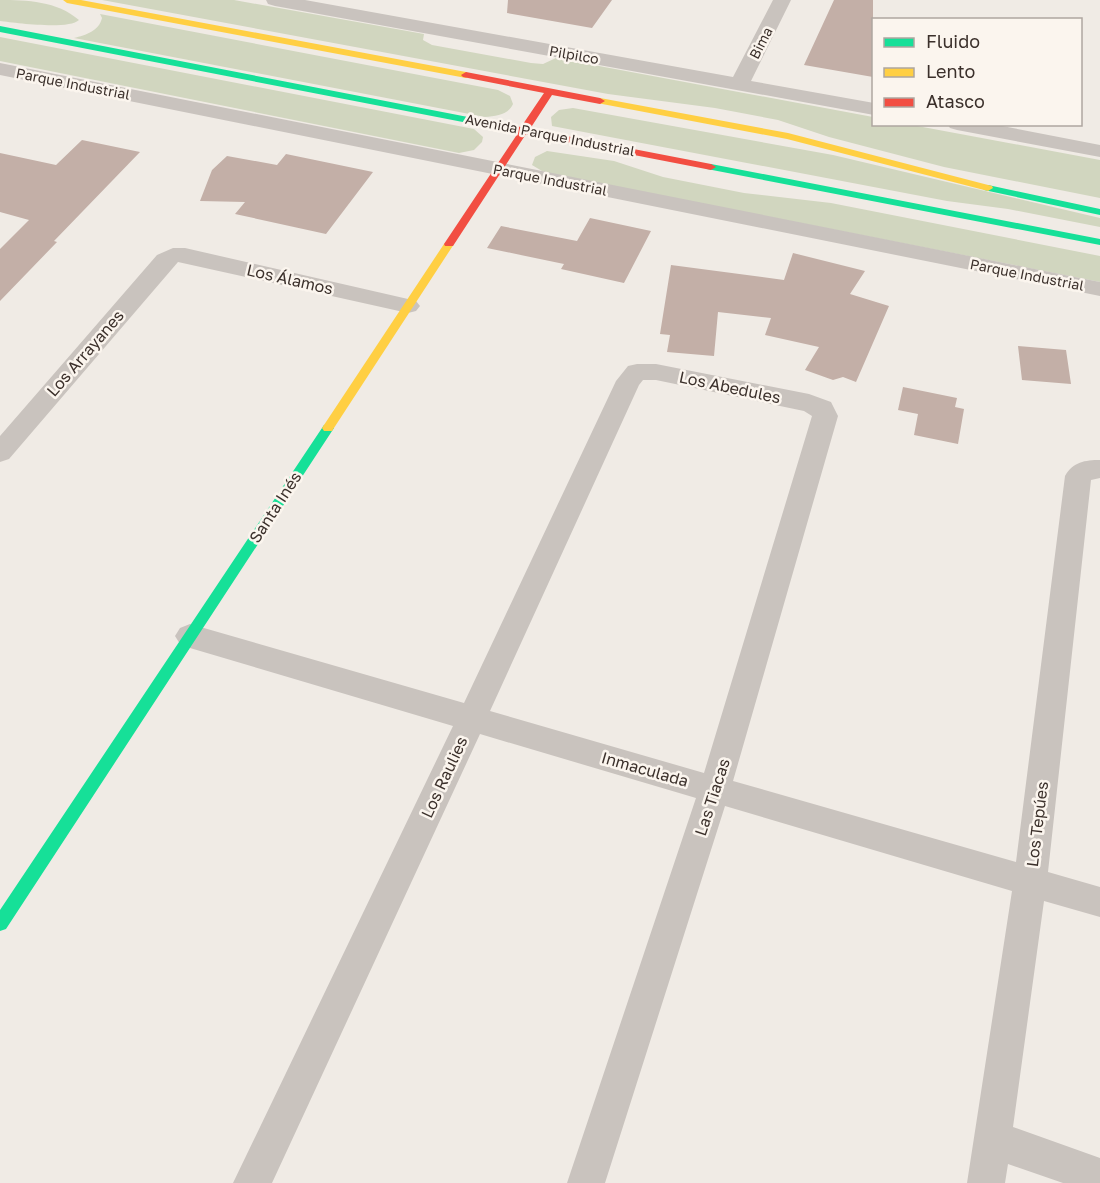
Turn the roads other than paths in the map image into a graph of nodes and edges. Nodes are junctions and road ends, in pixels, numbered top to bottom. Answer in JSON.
{"nodes":[{"id":1,"x":69,"y":0,"type":"edge"},
{"id":2,"x":275,"y":0,"type":"edge"},
{"id":3,"x":782,"y":0,"type":"edge"},
{"id":4,"x":0,"y":29,"type":"edge"},
{"id":5,"x":23,"y":34,"type":"junction"},
{"id":6,"x":0,"y":69,"type":"edge"},
{"id":7,"x":740,"y":85,"type":"junction"},
{"id":8,"x":550,"y":91,"type":"junction"},
{"id":9,"x":872,"y":109,"type":"edge"},
{"id":10,"x":968,"y":126,"type":"edge"},
{"id":11,"x":524,"y":130,"type":"junction"},
{"id":12,"x":1100,"y":151,"type":"edge"},
{"id":13,"x":497,"y":170,"type":"junction"},
{"id":14,"x":1100,"y":212,"type":"edge"},
{"id":15,"x":1100,"y":242,"type":"edge"},
{"id":16,"x":173,"y":255,"type":"joint"},
{"id":17,"x":1100,"y":290,"type":"edge"},
{"id":18,"x":408,"y":306,"type":"junction"},
{"id":19,"x":637,"y":372,"type":"joint"},
{"id":20,"x":822,"y":408,"type":"joint"},
{"id":21,"x":0,"y":453,"type":"edge"},
{"id":22,"x":1094,"y":469,"type":"edge"},
{"id":23,"x":190,"y":636,"type":"junction"},
{"id":24,"x":472,"y":718,"type":"junction"},
{"id":25,"x":715,"y":789,"type":"junction"},
{"id":26,"x":1030,"y":881,"type":"junction"},
{"id":27,"x":1100,"y":902,"type":"edge"},
{"id":28,"x":0,"y":924,"type":"edge"},
{"id":29,"x":993,"y":1139,"type":"junction"},
{"id":30,"x":1100,"y":1178,"type":"edge"},
{"id":31,"x":252,"y":1183,"type":"edge"},
{"id":32,"x":586,"y":1183,"type":"edge"},
{"id":33,"x":986,"y":1183,"type":"edge"}],
"edges":[{"from":1,"to":5,"type":"main road"},
{"from":1,"to":8,"type":"main road"},
{"from":2,"to":7,"type":"street","name":"Pilpilco"},
{"from":3,"to":7,"type":"street","name":"Bima"},
{"from":4,"to":5,"type":"main road","name":"Avenida Parque Industrial"},
{"from":5,"to":11,"type":"main road","name":"Avenida Parque Industrial"},
{"from":6,"to":13,"type":"street","name":"Parque Industrial"},
{"from":7,"to":9,"type":"street","name":"Pilpilco"},
{"from":8,"to":11,"type":"main road","name":"Santa Inés"},
{"from":8,"to":14,"type":"main road"},
{"from":10,"to":12,"type":"street"},
{"from":11,"to":13,"type":"main road","name":"Santa Inés"},
{"from":11,"to":15,"type":"main road","name":"Avenida Parque Industrial"},
{"from":13,"to":17,"type":"street","name":"Parque Industrial"},
{"from":13,"to":18,"type":"main road","name":"Santa Inés"},
{"from":16,"to":18,"type":"street","name":"Los Álamos"},
{"from":16,"to":21,"type":"street","name":"Los Arrayanes"},
{"from":18,"to":23,"type":"main road","name":"Santa Inés"},
{"from":19,"to":20,"type":"street","name":"Los Abedules"},
{"from":19,"to":24,"type":"street","name":"Los Raulies"},
{"from":20,"to":25,"type":"street","name":"Las Tiacas"},
{"from":22,"to":26,"type":"street","name":"Los Tepúes"},
{"from":23,"to":24,"type":"street","name":"Inmaculada"},
{"from":23,"to":28,"type":"main road","name":"Santa Inés"},
{"from":24,"to":25,"type":"street","name":"Inmaculada"},
{"from":24,"to":31,"type":"street","name":"Los Raulies"},
{"from":25,"to":26,"type":"street","name":"Inmaculada"},
{"from":25,"to":32,"type":"street","name":"Las Tiacas"},
{"from":26,"to":27,"type":"street","name":"Inmaculada"},
{"from":26,"to":29,"type":"street","name":"Los Tepúes"},
{"from":29,"to":30,"type":"street"},
{"from":29,"to":33,"type":"street","name":"Los Tepúes"}]}
